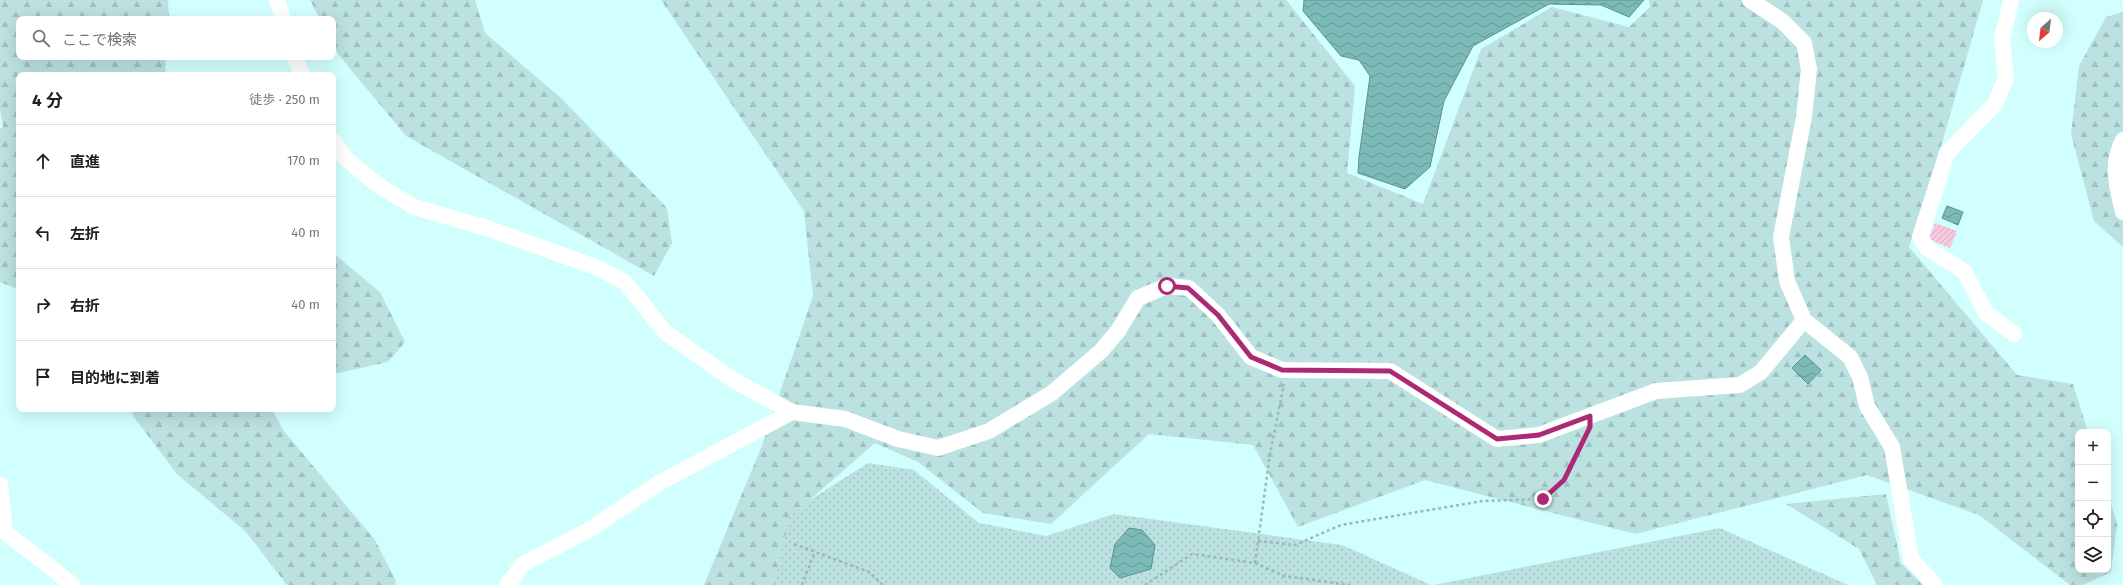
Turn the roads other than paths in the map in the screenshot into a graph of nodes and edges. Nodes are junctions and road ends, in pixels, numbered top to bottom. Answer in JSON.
{"nodes":[{"id":1,"x":277,"y":0,"type":"edge"},
{"id":2,"x":1750,"y":0,"type":"edge"},
{"id":3,"x":2012,"y":0,"type":"edge"},
{"id":4,"x":282,"y":16,"type":"edge"},
{"id":5,"x":296,"y":60,"type":"edge"},
{"id":6,"x":301,"y":72,"type":"edge"},
{"id":7,"x":2123,"y":140,"type":"edge"},
{"id":8,"x":336,"y":145,"type":"edge"},
{"id":9,"x":2123,"y":212,"type":"edge"},
{"id":10,"x":1804,"y":320,"type":"junction"},
{"id":11,"x":2014,"y":334,"type":"dead end"},
{"id":12,"x":792,"y":412,"type":"junction"},
{"id":13,"x":0,"y":484,"type":"edge"},
{"id":14,"x":73,"y":585,"type":"edge"},
{"id":15,"x":507,"y":585,"type":"edge"},
{"id":16,"x":1935,"y":585,"type":"edge"}],
"edges":[{"from":1,"to":4,"type":"street"},
{"from":2,"to":10,"type":"street"},
{"from":3,"to":11,"type":"street"},
{"from":5,"to":6,"type":"street"},
{"from":7,"to":9,"type":"street"},
{"from":8,"to":12,"type":"street"},
{"from":10,"to":12,"type":"street"},
{"from":10,"to":16,"type":"street"},
{"from":12,"to":15,"type":"street"},
{"from":13,"to":14,"type":"street"}]}
